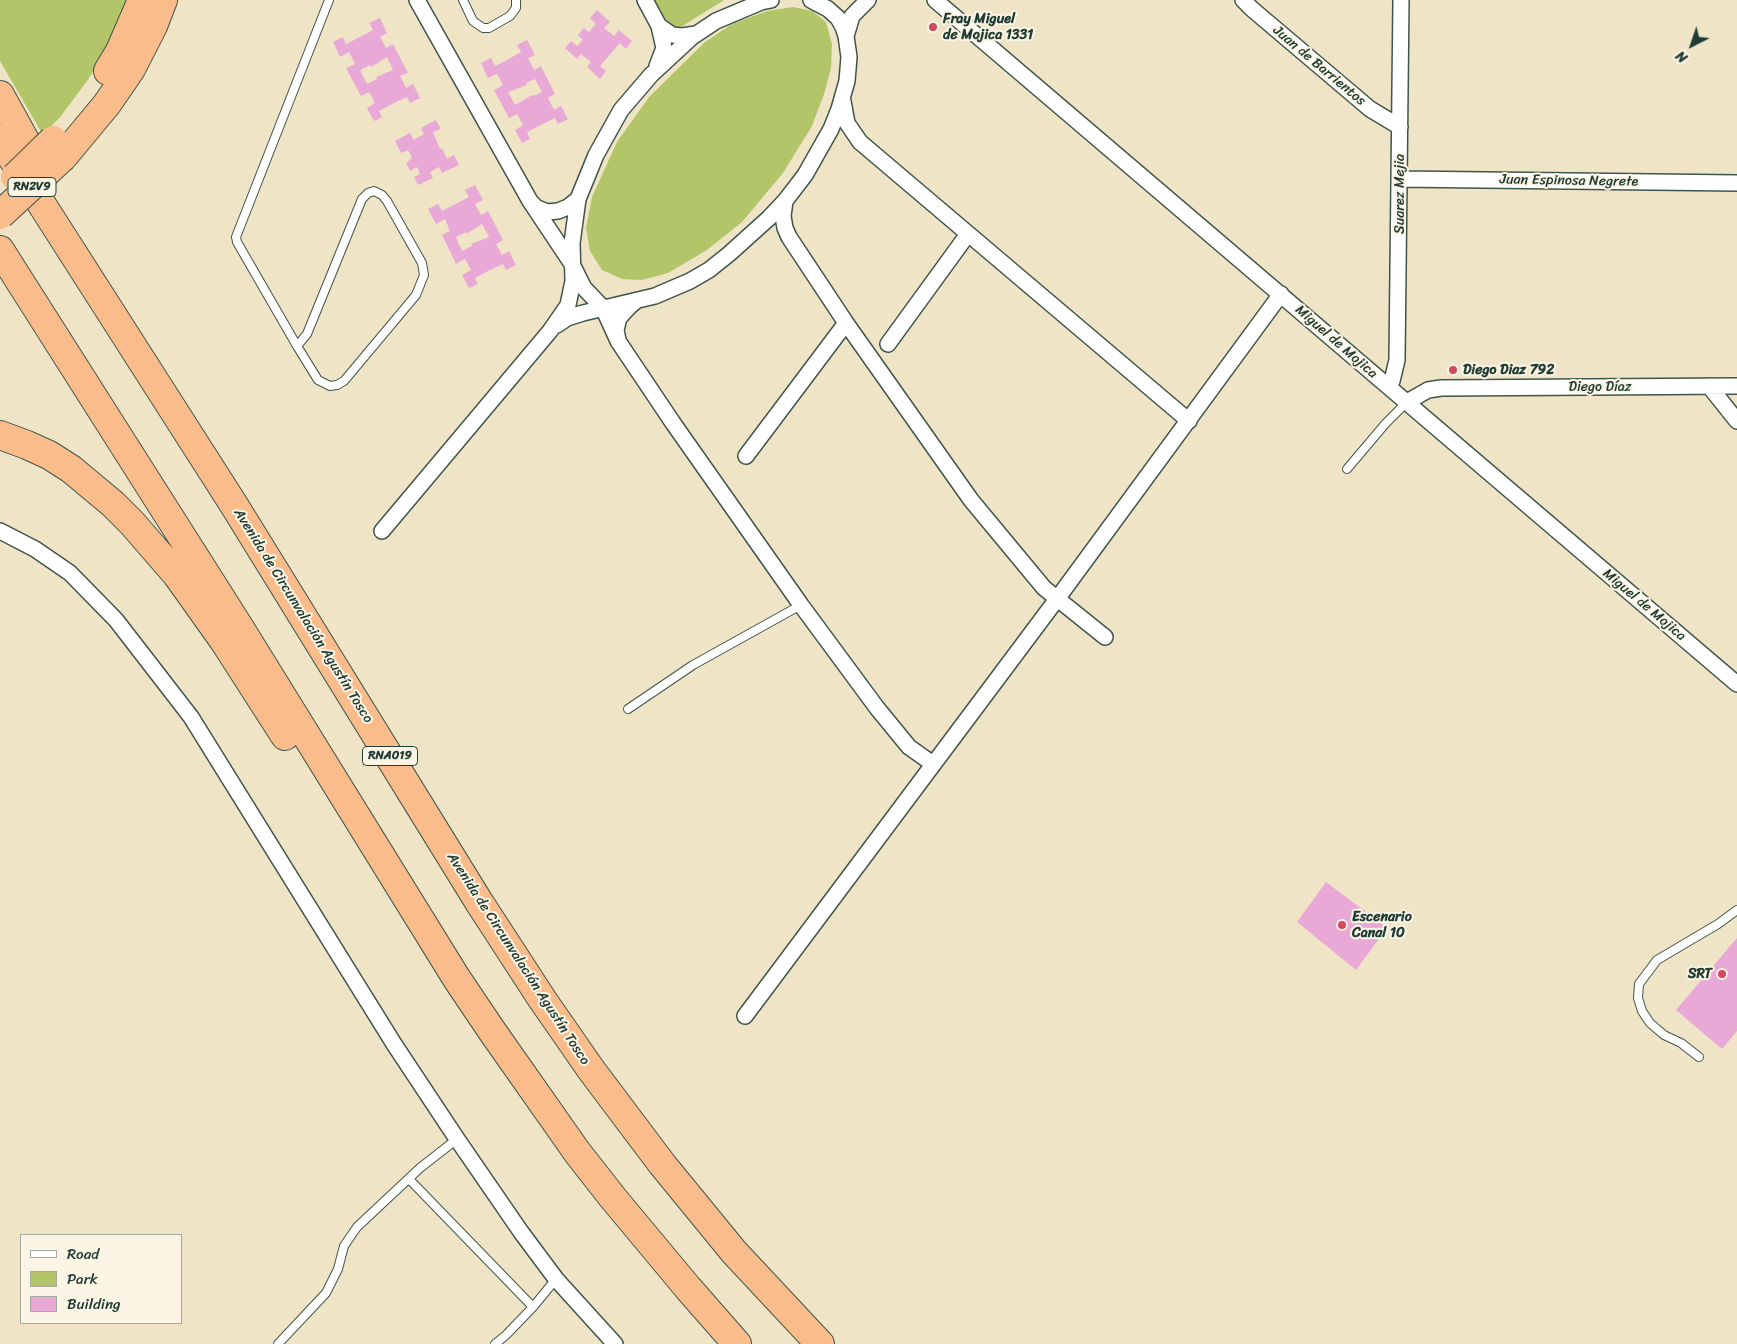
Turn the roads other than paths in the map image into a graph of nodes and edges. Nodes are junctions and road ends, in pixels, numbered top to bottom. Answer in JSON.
{"nodes":[{"id":1,"x":142,"y":0,"type":"edge"},
{"id":2,"x":163,"y":0,"type":"edge"},
{"id":3,"x":329,"y":0,"type":"edge"},
{"id":4,"x":416,"y":0,"type":"edge"},
{"id":5,"x":463,"y":0,"type":"edge"},
{"id":6,"x":516,"y":0,"type":"edge"},
{"id":7,"x":645,"y":0,"type":"edge"},
{"id":8,"x":771,"y":0,"type":"edge"},
{"id":9,"x":811,"y":0,"type":"edge"},
{"id":10,"x":868,"y":0,"type":"edge"},
{"id":11,"x":935,"y":0,"type":"edge"},
{"id":12,"x":1243,"y":0,"type":"edge"},
{"id":13,"x":1401,"y":0,"type":"edge"},
{"id":14,"x":659,"y":26,"type":"junction"},
{"id":15,"x":697,"y":33,"type":"junction"},
{"id":16,"x":846,"y":36,"type":"junction"},
{"id":17,"x":655,"y":71,"type":"junction"},
{"id":18,"x":0,"y":95,"type":"edge"},
{"id":19,"x":842,"y":98,"type":"junction"},
{"id":20,"x":1400,"y":127,"type":"junction"},
{"id":21,"x":0,"y":138,"type":"edge"},
{"id":22,"x":860,"y":142,"type":"junction"},
{"id":23,"x":58,"y":148,"type":"junction"},
{"id":24,"x":818,"y":154,"type":"junction"},
{"id":25,"x":1400,"y":179,"type":"junction"},
{"id":26,"x":1737,"y":184,"type":"edge"},
{"id":27,"x":0,"y":190,"type":"edge"},
{"id":28,"x":578,"y":199,"type":"junction"},
{"id":29,"x":530,"y":201,"type":"junction"},
{"id":30,"x":785,"y":201,"type":"junction"},
{"id":31,"x":0,"y":216,"type":"edge"},
{"id":32,"x":968,"y":234,"type":"junction"},
{"id":33,"x":751,"y":236,"type":"junction"},
{"id":34,"x":789,"y":237,"type":"junction"},
{"id":35,"x":0,"y":250,"type":"edge"},
{"id":36,"x":75,"y":258,"type":"junction"},
{"id":37,"x":572,"y":264,"type":"junction"},
{"id":38,"x":1281,"y":294,"type":"junction"},
{"id":39,"x":636,"y":301,"type":"junction"},
{"id":40,"x":603,"y":308,"type":"junction"},
{"id":41,"x":846,"y":323,"type":"junction"},
{"id":42,"x":550,"y":331,"type":"junction"},
{"id":43,"x":618,"y":342,"type":"junction"},
{"id":44,"x":888,"y":344,"type":"dead end"},
{"id":45,"x":297,"y":346,"type":"junction"},
{"id":46,"x":1388,"y":386,"type":"junction"},
{"id":47,"x":1709,"y":386,"type":"junction"},
{"id":48,"x":1737,"y":386,"type":"edge"},
{"id":49,"x":1407,"y":402,"type":"junction"},
{"id":50,"x":1189,"y":421,"type":"junction"},
{"id":51,"x":1737,"y":421,"type":"edge"},
{"id":52,"x":0,"y":435,"type":"edge"},
{"id":53,"x":746,"y":456,"type":"dead end"},
{"id":54,"x":1347,"y":470,"type":"dead end"},
{"id":55,"x":0,"y":531,"type":"edge"},
{"id":56,"x":382,"y":531,"type":"dead end"},
{"id":57,"x":1057,"y":599,"type":"junction"},
{"id":58,"x":801,"y":605,"type":"junction"},
{"id":59,"x":1105,"y":637,"type":"dead end"},
{"id":60,"x":1737,"y":684,"type":"edge"},
{"id":61,"x":628,"y":709,"type":"dead end"},
{"id":62,"x":933,"y":764,"type":"junction"},
{"id":63,"x":1737,"y":910,"type":"edge"},
{"id":64,"x":424,"y":926,"type":"junction"},
{"id":65,"x":745,"y":1016,"type":"dead end"},
{"id":66,"x":1698,"y":1058,"type":"dead end"},
{"id":67,"x":457,"y":1139,"type":"junction"},
{"id":68,"x":409,"y":1179,"type":"junction"},
{"id":69,"x":556,"y":1279,"type":"junction"},
{"id":70,"x":533,"y":1307,"type":"junction"},
{"id":71,"x":278,"y":1344,"type":"edge"},
{"id":72,"x":494,"y":1344,"type":"edge"},
{"id":73,"x":616,"y":1344,"type":"edge"},
{"id":74,"x":738,"y":1344,"type":"edge"},
{"id":75,"x":820,"y":1344,"type":"edge"}],
"edges":[{"from":1,"to":23,"type":"highway"},
{"from":2,"to":23,"type":"highway"},
{"from":3,"to":45,"type":"lane"},
{"from":4,"to":29,"type":"street"},
{"from":5,"to":6,"type":"lane"},
{"from":7,"to":14,"type":"street"},
{"from":8,"to":15,"type":"street"},
{"from":9,"to":16,"type":"street"},
{"from":10,"to":16,"type":"street"},
{"from":11,"to":38,"type":"street","name":"Miguel de Mojica"},
{"from":12,"to":20,"type":"street","name":"Juan de Barrientos"},
{"from":13,"to":20,"type":"street","name":"Suarez Mejia"},
{"from":14,"to":15,"type":"street"},
{"from":14,"to":17,"type":"street"},
{"from":15,"to":17,"type":"street"},
{"from":16,"to":19,"type":"street"},
{"from":17,"to":28,"type":"street"},
{"from":18,"to":36,"type":"highway"},
{"from":19,"to":22,"type":"street"},
{"from":19,"to":24,"type":"street"},
{"from":20,"to":25,"type":"street","name":"Suarez Mejia"},
{"from":21,"to":36,"type":"highway","name":"Avenida de Circunvalación Agustín Tosco","number":"RNA019"},
{"from":22,"to":24,"type":"street"},
{"from":22,"to":32,"type":"street"},
{"from":23,"to":27,"type":"highway","number":"RN2V9","bridge":true},
{"from":23,"to":31,"type":"highway","number":"RN2V9","bridge":true},
{"from":24,"to":30,"type":"street"},
{"from":25,"to":26,"type":"street","name":"Juan Espinosa Negrete"},
{"from":25,"to":46,"type":"street","name":"Suarez Mejia"},
{"from":28,"to":29,"type":"street"},
{"from":28,"to":37,"type":"street"},
{"from":29,"to":37,"type":"street"},
{"from":30,"to":33,"type":"street"},
{"from":30,"to":34,"type":"street"},
{"from":32,"to":44,"type":"street"},
{"from":32,"to":50,"type":"street"},
{"from":33,"to":34,"type":"street"},
{"from":33,"to":39,"type":"street"},
{"from":34,"to":41,"type":"street"},
{"from":35,"to":64,"type":"highway"},
{"from":36,"to":75,"type":"highway","name":"Avenida de Circunvalación Agustín Tosco","number":"RNA019"},
{"from":37,"to":40,"type":"street"},
{"from":37,"to":42,"type":"street"},
{"from":38,"to":46,"type":"street","name":"Miguel de Mojica"},
{"from":38,"to":50,"type":"street"},
{"from":39,"to":40,"type":"street"},
{"from":39,"to":43,"type":"street"},
{"from":40,"to":42,"type":"street"},
{"from":40,"to":43,"type":"street"},
{"from":41,"to":53,"type":"street"},
{"from":41,"to":57,"type":"street"},
{"from":42,"to":56,"type":"street"},
{"from":43,"to":58,"type":"street"},
{"from":45,"to":45,"type":"lane"},
{"from":46,"to":49,"type":"street","name":"Miguel de Mojica"},
{"from":47,"to":48,"type":"street","name":"Diego Díaz"},
{"from":47,"to":49,"type":"street","name":"Diego Díaz"},
{"from":47,"to":51,"type":"street"},
{"from":49,"to":54,"type":"lane"},
{"from":49,"to":60,"type":"street","name":"Miguel de Mojica"},
{"from":50,"to":57,"type":"street"},
{"from":52,"to":64,"type":"highway"},
{"from":55,"to":67,"type":"street"},
{"from":57,"to":59,"type":"street"},
{"from":57,"to":62,"type":"street"},
{"from":58,"to":61,"type":"lane"},
{"from":58,"to":62,"type":"street"},
{"from":62,"to":65,"type":"street"},
{"from":63,"to":66,"type":"lane"},
{"from":64,"to":74,"type":"highway"},
{"from":67,"to":68,"type":"lane"},
{"from":67,"to":69,"type":"street"},
{"from":68,"to":70,"type":"lane"},
{"from":68,"to":71,"type":"lane"},
{"from":69,"to":70,"type":"lane"},
{"from":69,"to":73,"type":"street"},
{"from":70,"to":72,"type":"lane"}]}
